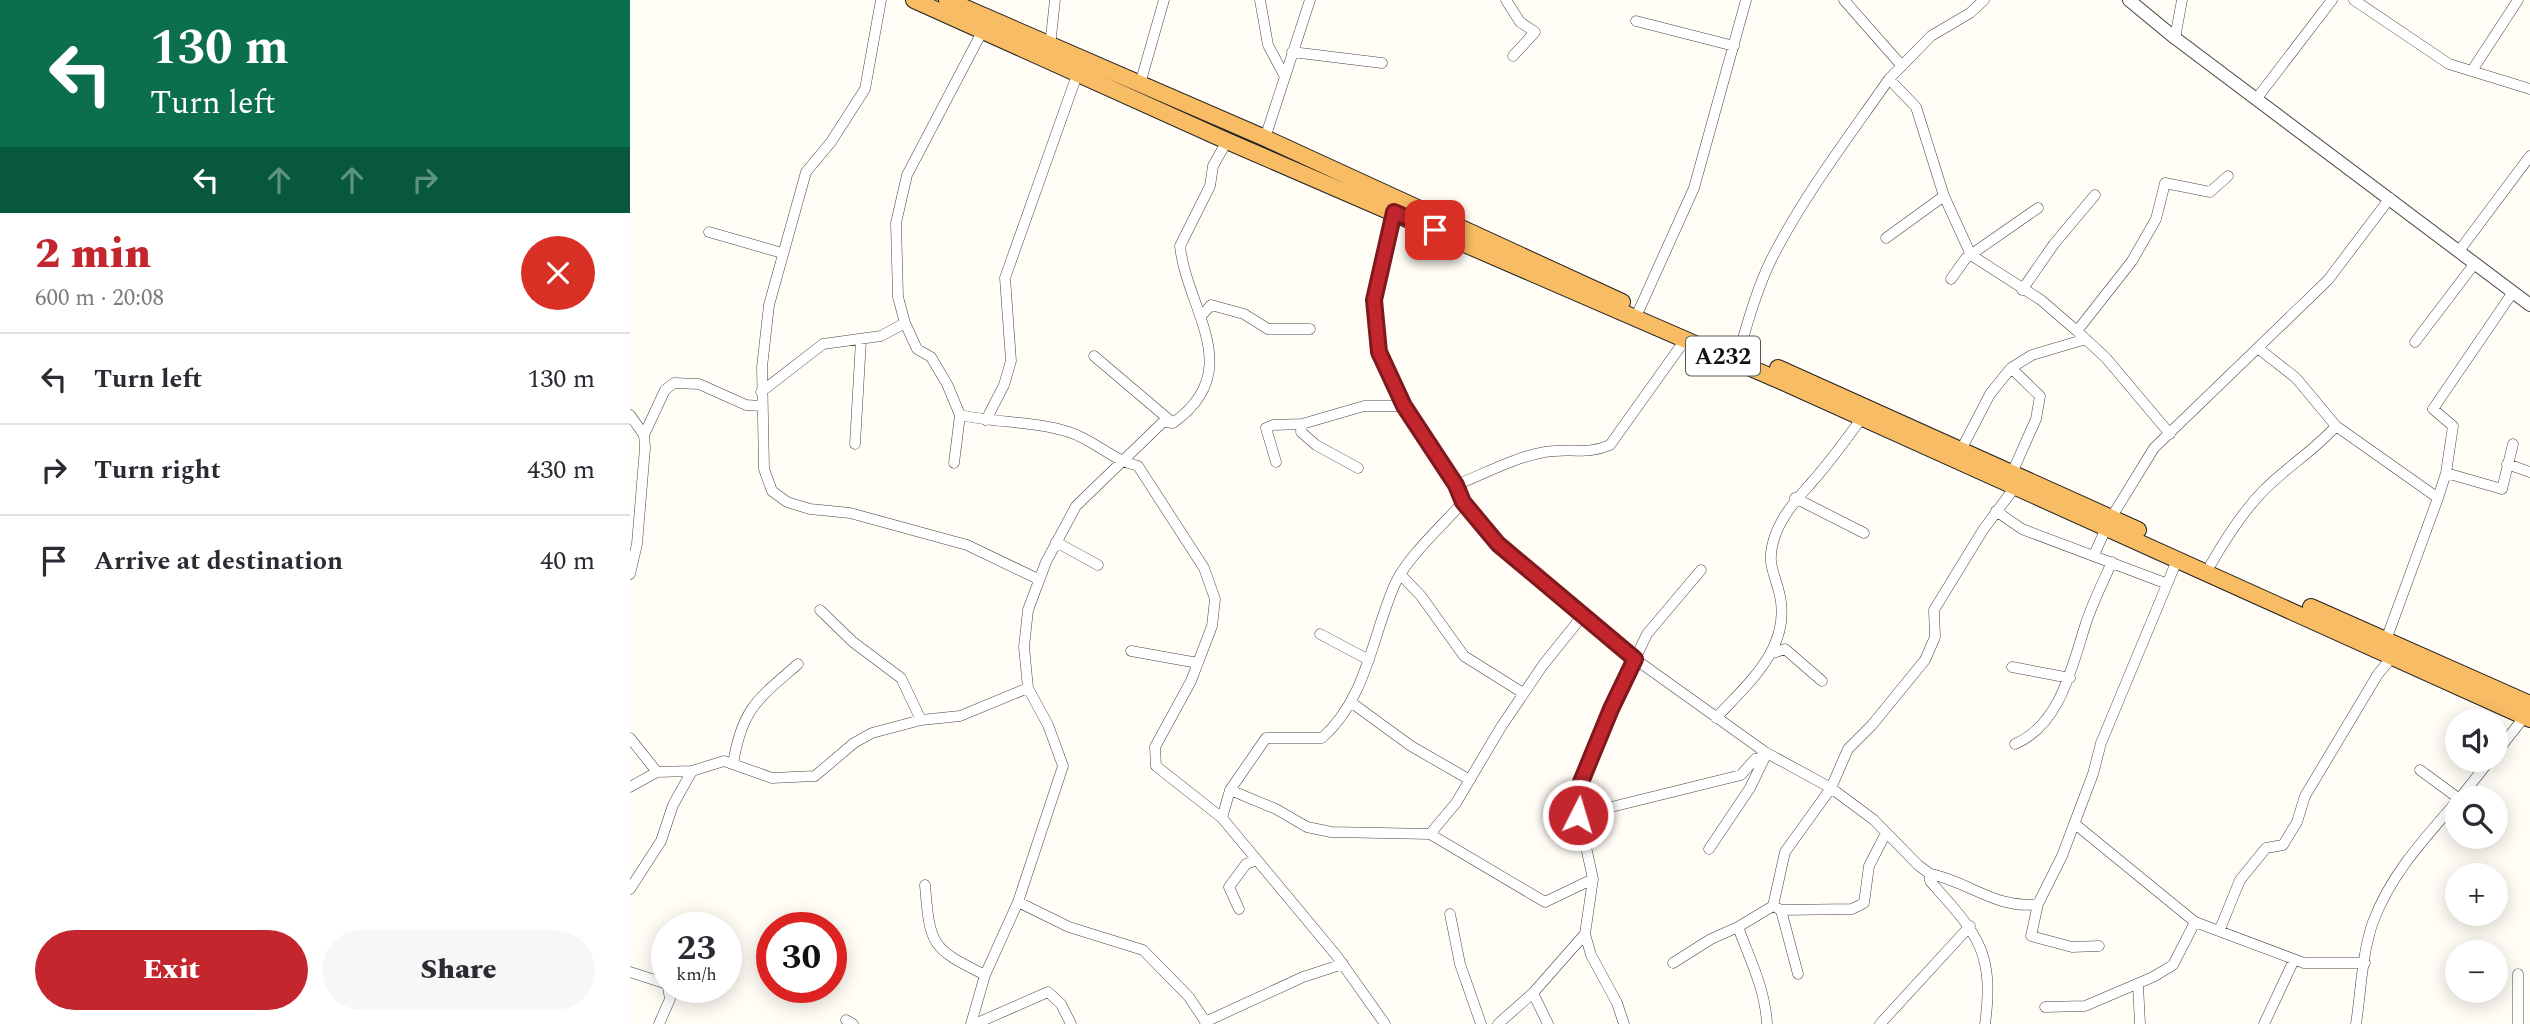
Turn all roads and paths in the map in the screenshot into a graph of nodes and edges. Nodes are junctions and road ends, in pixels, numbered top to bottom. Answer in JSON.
{"nodes":[{"id":1,"x":881,"y":0,"type":"edge"},
{"id":2,"x":914,"y":0,"type":"edge"},
{"id":3,"x":947,"y":0,"type":"edge"},
{"id":4,"x":1055,"y":0,"type":"edge"},
{"id":5,"x":1164,"y":0,"type":"edge"},
{"id":6,"x":1260,"y":0,"type":"edge"},
{"id":7,"x":1310,"y":0,"type":"edge"},
{"id":8,"x":1506,"y":0,"type":"edge"},
{"id":9,"x":1746,"y":0,"type":"edge"},
{"id":10,"x":1844,"y":0,"type":"edge"},
{"id":11,"x":1984,"y":0,"type":"edge"},
{"id":12,"x":2129,"y":0,"type":"edge"},
{"id":13,"x":2182,"y":0,"type":"edge"},
{"id":14,"x":2332,"y":0,"type":"edge"},
{"id":15,"x":2354,"y":0,"type":"edge"},
{"id":16,"x":2518,"y":0,"type":"edge"},
{"id":17,"x":1636,"y":21,"type":"dead end"},
{"id":18,"x":983,"y":30,"type":"junction"},
{"id":19,"x":2175,"y":37,"type":"junction"},
{"id":20,"x":1050,"y":46,"type":"junction"},
{"id":21,"x":1734,"y":46,"type":"junction"},
{"id":22,"x":1292,"y":52,"type":"junction"},
{"id":23,"x":1513,"y":56,"type":"dead end"},
{"id":24,"x":1382,"y":63,"type":"dead end"},
{"id":25,"x":1902,"y":66,"type":"junction"},
{"id":26,"x":2473,"y":69,"type":"junction"},
{"id":27,"x":1078,"y":72,"type":"junction"},
{"id":28,"x":1284,"y":75,"type":"junction"},
{"id":29,"x":1889,"y":79,"type":"junction"},
{"id":30,"x":1140,"y":84,"type":"junction"},
{"id":31,"x":2530,"y":89,"type":"edge"},
{"id":32,"x":2257,"y":98,"type":"junction"},
{"id":33,"x":1265,"y":138,"type":"junction"},
{"id":34,"x":1227,"y":141,"type":"junction"},
{"id":35,"x":2530,"y":156,"type":"edge"},
{"id":36,"x":2228,"y":176,"type":"dead end"},
{"id":37,"x":2095,"y":195,"type":"dead end"},
{"id":38,"x":1944,"y":197,"type":"junction"},
{"id":39,"x":2390,"y":198,"type":"junction"},
{"id":40,"x":2038,"y":208,"type":"dead end"},
{"id":41,"x":1394,"y":212,"type":"junction"},
{"id":42,"x":709,"y":232,"type":"dead end"},
{"id":43,"x":1886,"y":238,"type":"dead end"},
{"id":44,"x":2459,"y":251,"type":"junction"},
{"id":45,"x":782,"y":253,"type":"junction"},
{"id":46,"x":1971,"y":255,"type":"junction"},
{"id":47,"x":2475,"y":263,"type":"junction"},
{"id":48,"x":1951,"y":279,"type":"dead end"},
{"id":49,"x":2022,"y":290,"type":"junction"},
{"id":50,"x":2513,"y":292,"type":"junction"},
{"id":51,"x":2530,"y":305,"type":"edge"},
{"id":52,"x":1639,"y":310,"type":"junction"},
{"id":53,"x":1202,"y":315,"type":"junction"},
{"id":54,"x":905,"y":323,"type":"junction"},
{"id":55,"x":1310,"y":329,"type":"dead end"},
{"id":56,"x":2077,"y":331,"type":"junction"},
{"id":57,"x":2086,"y":339,"type":"junction"},
{"id":58,"x":861,"y":340,"type":"junction"},
{"id":59,"x":1685,"y":340,"type":"junction"},
{"id":60,"x":2415,"y":342,"type":"dead end"},
{"id":61,"x":2259,"y":349,"type":"junction"},
{"id":62,"x":1739,"y":352,"type":"junction"},
{"id":63,"x":1094,"y":356,"type":"dead end"},
{"id":64,"x":2011,"y":368,"type":"junction"},
{"id":65,"x":761,"y":392,"type":"junction"},
{"id":66,"x":761,"y":406,"type":"junction"},
{"id":67,"x":1404,"y":406,"type":"junction"},
{"id":68,"x":630,"y":415,"type":"edge"},
{"id":69,"x":960,"y":415,"type":"junction"},
{"id":70,"x":1862,"y":418,"type":"junction"},
{"id":71,"x":986,"y":421,"type":"junction"},
{"id":72,"x":1174,"y":423,"type":"junction"},
{"id":73,"x":1302,"y":424,"type":"junction"},
{"id":74,"x":2336,"y":426,"type":"junction"},
{"id":75,"x":2170,"y":434,"type":"junction"},
{"id":76,"x":645,"y":435,"type":"junction"},
{"id":77,"x":855,"y":444,"type":"dead end"},
{"id":78,"x":2513,"y":444,"type":"dead end"},
{"id":79,"x":1961,"y":450,"type":"junction"},
{"id":80,"x":1121,"y":462,"type":"junction"},
{"id":81,"x":1276,"y":462,"type":"dead end"},
{"id":82,"x":954,"y":463,"type":"dead end"},
{"id":83,"x":2507,"y":464,"type":"junction"},
{"id":84,"x":1358,"y":468,"type":"dead end"},
{"id":85,"x":2530,"y":472,"type":"edge"},
{"id":86,"x":2446,"y":473,"type":"junction"},
{"id":87,"x":2014,"y":480,"type":"junction"},
{"id":88,"x":1456,"y":485,"type":"junction"},
{"id":89,"x":1795,"y":498,"type":"junction"},
{"id":90,"x":2438,"y":498,"type":"junction"},
{"id":91,"x":1463,"y":502,"type":"junction"},
{"id":92,"x":1996,"y":511,"type":"junction"},
{"id":93,"x":2109,"y":523,"type":"junction"},
{"id":94,"x":1864,"y":533,"type":"dead end"},
{"id":95,"x":1056,"y":542,"type":"junction"},
{"id":96,"x":2094,"y":555,"type":"junction"},
{"id":97,"x":2178,"y":558,"type":"junction"},
{"id":98,"x":2112,"y":562,"type":"junction"},
{"id":99,"x":2211,"y":564,"type":"junction"},
{"id":100,"x":1098,"y":565,"type":"dead end"},
{"id":101,"x":1701,"y":570,"type":"dead end"},
{"id":102,"x":630,"y":574,"type":"edge"},
{"id":103,"x":1400,"y":574,"type":"junction"},
{"id":104,"x":1038,"y":579,"type":"junction"},
{"id":105,"x":2165,"y":583,"type":"junction"},
{"id":106,"x":820,"y":610,"type":"dead end"},
{"id":107,"x":1584,"y":614,"type":"junction"},
{"id":108,"x":1320,"y":634,"type":"dead end"},
{"id":109,"x":2386,"y":640,"type":"junction"},
{"id":110,"x":1131,"y":651,"type":"dead end"},
{"id":111,"x":1773,"y":653,"type":"junction"},
{"id":112,"x":2393,"y":656,"type":"junction"},
{"id":113,"x":1635,"y":659,"type":"junction"},
{"id":114,"x":1369,"y":660,"type":"junction"},
{"id":115,"x":1198,"y":663,"type":"junction"},
{"id":116,"x":799,"y":664,"type":"dead end"},
{"id":117,"x":2012,"y":667,"type":"dead end"},
{"id":118,"x":2070,"y":678,"type":"junction"},
{"id":119,"x":1822,"y":681,"type":"dead end"},
{"id":120,"x":1028,"y":688,"type":"junction"},
{"id":121,"x":1523,"y":694,"type":"junction"},
{"id":122,"x":1352,"y":703,"type":"junction"},
{"id":123,"x":2528,"y":713,"type":"edge"},
{"id":124,"x":1716,"y":718,"type":"junction"},
{"id":125,"x":921,"y":720,"type":"junction"},
{"id":126,"x":630,"y":738,"type":"edge"},
{"id":127,"x":2508,"y":738,"type":"edge"},
{"id":128,"x":2015,"y":744,"type":"dead end"},
{"id":129,"x":1765,"y":754,"type":"junction"},
{"id":130,"x":733,"y":764,"type":"junction"},
{"id":131,"x":2420,"y":770,"type":"dead end"},
{"id":132,"x":691,"y":771,"type":"junction"},
{"id":133,"x":657,"y":772,"type":"junction"},
{"id":134,"x":2480,"y":772,"type":"edge"},
{"id":135,"x":1471,"y":780,"type":"junction"},
{"id":136,"x":2469,"y":786,"type":"edge"},
{"id":137,"x":630,"y":787,"type":"edge"},
{"id":138,"x":1830,"y":788,"type":"junction"},
{"id":139,"x":2445,"y":789,"type":"edge"},
{"id":140,"x":1230,"y":790,"type":"junction"},
{"id":141,"x":2445,"y":814,"type":"edge"},
{"id":142,"x":1578,"y":815,"type":"junction"},
{"id":143,"x":1222,"y":818,"type":"junction"},
{"id":144,"x":2075,"y":824,"type":"junction"},
{"id":145,"x":1886,"y":833,"type":"junction"},
{"id":146,"x":1430,"y":834,"type":"junction"},
{"id":147,"x":1709,"y":849,"type":"dead end"},
{"id":148,"x":1257,"y":860,"type":"junction"},
{"id":149,"x":1930,"y":873,"type":"junction"},
{"id":150,"x":1593,"y":879,"type":"junction"},
{"id":151,"x":925,"y":885,"type":"dead end"},
{"id":152,"x":630,"y":889,"type":"edge"},
{"id":153,"x":1017,"y":902,"type":"junction"},
{"id":154,"x":2038,"y":904,"type":"junction"},
{"id":155,"x":1777,"y":908,"type":"junction"},
{"id":156,"x":1239,"y":909,"type":"dead end"},
{"id":157,"x":1450,"y":914,"type":"dead end"},
{"id":158,"x":2195,"y":922,"type":"junction"},
{"id":159,"x":1970,"y":926,"type":"junction"},
{"id":160,"x":1738,"y":927,"type":"junction"},
{"id":161,"x":2220,"y":929,"type":"junction"},
{"id":162,"x":1585,"y":934,"type":"junction"},
{"id":163,"x":2099,"y":946,"type":"dead end"},
{"id":164,"x":2294,"y":960,"type":"junction"},
{"id":165,"x":1673,"y":963,"type":"dead end"},
{"id":166,"x":2365,"y":963,"type":"junction"},
{"id":167,"x":1343,"y":964,"type":"junction"},
{"id":168,"x":630,"y":972,"type":"edge"},
{"id":169,"x":2518,"y":974,"type":"dead end"},
{"id":170,"x":985,"y":975,"type":"junction"},
{"id":171,"x":1798,"y":975,"type":"dead end"},
{"id":172,"x":651,"y":980,"type":"edge"},
{"id":173,"x":2138,"y":985,"type":"junction"},
{"id":174,"x":1533,"y":993,"type":"junction"},
{"id":175,"x":668,"y":1003,"type":"edge"},
{"id":176,"x":2045,"y":1007,"type":"dead end"},
{"id":177,"x":1206,"y":1023,"type":"edge"},
{"id":178,"x":660,"y":1024,"type":"edge"},
{"id":179,"x":973,"y":1024,"type":"edge"},
{"id":180,"x":1071,"y":1024,"type":"edge"},
{"id":181,"x":1385,"y":1024,"type":"edge"},
{"id":182,"x":1481,"y":1024,"type":"edge"},
{"id":183,"x":1498,"y":1024,"type":"edge"},
{"id":184,"x":1548,"y":1024,"type":"edge"},
{"id":185,"x":1624,"y":1024,"type":"edge"},
{"id":186,"x":1768,"y":1024,"type":"edge"},
{"id":187,"x":1880,"y":1024,"type":"edge"},
{"id":188,"x":1985,"y":1024,"type":"edge"},
{"id":189,"x":2140,"y":1024,"type":"edge"},
{"id":190,"x":2264,"y":1024,"type":"edge"},
{"id":191,"x":2356,"y":1024,"type":"edge"},
{"id":192,"x":2518,"y":1024,"type":"edge"}],
"edges":[{"from":1,"to":45,"type":"street"},
{"from":2,"to":18,"type":"highway","number":"A232"},
{"from":3,"to":20,"type":"highway","number":"A232"},
{"from":4,"to":20,"type":"street"},
{"from":5,"to":30,"type":"street"},
{"from":6,"to":28,"type":"street"},
{"from":7,"to":22,"type":"street"},
{"from":8,"to":23,"type":"street"},
{"from":9,"to":21,"type":"street"},
{"from":10,"to":25,"type":"street"},
{"from":11,"to":25,"type":"street"},
{"from":12,"to":19,"type":"street"},
{"from":13,"to":19,"type":"street"},
{"from":14,"to":32,"type":"street"},
{"from":15,"to":26,"type":"street"},
{"from":16,"to":26,"type":"street"},
{"from":17,"to":21,"type":"street"},
{"from":18,"to":27,"type":"highway","number":"A232"},
{"from":18,"to":54,"type":"street"},
{"from":19,"to":32,"type":"street"},
{"from":20,"to":30,"type":"highway","number":"A232"},
{"from":21,"to":52,"type":"street"},
{"from":22,"to":24,"type":"street"},
{"from":22,"to":28,"type":"street"},
{"from":25,"to":29,"type":"street"},
{"from":26,"to":31,"type":"street"},
{"from":27,"to":34,"type":"highway","number":"A232"},
{"from":27,"to":71,"type":"street"},
{"from":28,"to":33,"type":"street"},
{"from":29,"to":38,"type":"street"},
{"from":29,"to":62,"type":"street"},
{"from":30,"to":33,"type":"highway","number":"A232"},
{"from":32,"to":39,"type":"street"},
{"from":33,"to":52,"type":"highway","number":"A232"},
{"from":34,"to":41,"type":"highway","number":"A232"},
{"from":34,"to":53,"type":"street"},
{"from":35,"to":44,"type":"street"},
{"from":36,"to":56,"type":"street"},
{"from":37,"to":49,"type":"street"},
{"from":38,"to":43,"type":"street"},
{"from":38,"to":46,"type":"street"},
{"from":39,"to":44,"type":"street"},
{"from":39,"to":61,"type":"street"},
{"from":40,"to":46,"type":"street"},
{"from":41,"to":59,"type":"highway","number":"A232"},
{"from":41,"to":67,"type":"street"},
{"from":42,"to":45,"type":"street"},
{"from":44,"to":47,"type":"street"},
{"from":45,"to":65,"type":"street"},
{"from":46,"to":48,"type":"street"},
{"from":46,"to":49,"type":"street"},
{"from":47,"to":50,"type":"street"},
{"from":47,"to":60,"type":"street"},
{"from":49,"to":56,"type":"street"},
{"from":50,"to":51,"type":"street"},
{"from":50,"to":86,"type":"street"},
{"from":52,"to":62,"type":"highway","number":"A232"},
{"from":53,"to":55,"type":"street"},
{"from":53,"to":72,"type":"street"},
{"from":54,"to":58,"type":"street"},
{"from":54,"to":69,"type":"street"},
{"from":56,"to":57,"type":"street"},
{"from":57,"to":64,"type":"street"},
{"from":57,"to":75,"type":"street"},
{"from":58,"to":65,"type":"street"},
{"from":58,"to":77,"type":"street"},
{"from":59,"to":70,"type":"highway","number":"A232"},
{"from":59,"to":88,"type":"street"},
{"from":61,"to":74,"type":"street"},
{"from":61,"to":75,"type":"street"},
{"from":62,"to":79,"type":"highway","number":"A232"},
{"from":63,"to":72,"type":"street"},
{"from":64,"to":79,"type":"street"},
{"from":64,"to":87,"type":"street"},
{"from":65,"to":66,"type":"street"},
{"from":66,"to":76,"type":"street"},
{"from":66,"to":104,"type":"street"},
{"from":67,"to":73,"type":"street"},
{"from":67,"to":88,"type":"street"},
{"from":68,"to":76,"type":"street"},
{"from":69,"to":71,"type":"street"},
{"from":69,"to":82,"type":"street"},
{"from":70,"to":87,"type":"highway","number":"A232"},
{"from":70,"to":89,"type":"street"},
{"from":71,"to":80,"type":"street"},
{"from":72,"to":80,"type":"street"},
{"from":73,"to":81,"type":"street"},
{"from":73,"to":84,"type":"street"},
{"from":74,"to":90,"type":"street"},
{"from":74,"to":99,"type":"street"},
{"from":75,"to":93,"type":"street"},
{"from":76,"to":102,"type":"street"},
{"from":78,"to":83,"type":"street"},
{"from":79,"to":87,"type":"highway","number":"A232"},
{"from":80,"to":95,"type":"street"},
{"from":80,"to":115,"type":"street"},
{"from":83,"to":85,"type":"street"},
{"from":83,"to":86,"type":"street"},
{"from":86,"to":90,"type":"street"},
{"from":87,"to":92,"type":"street"},
{"from":87,"to":93,"type":"highway","number":"A232"},
{"from":88,"to":91,"type":"street"},
{"from":89,"to":94,"type":"street"},
{"from":89,"to":111,"type":"street"},
{"from":90,"to":109,"type":"street"},
{"from":91,"to":103,"type":"street"},
{"from":91,"to":107,"type":"street"},
{"from":92,"to":96,"type":"street"},
{"from":92,"to":138,"type":"street"},
{"from":93,"to":96,"type":"street"},
{"from":93,"to":97,"type":"highway","number":"A232"},
{"from":93,"to":99,"type":"highway","number":"A232"},
{"from":95,"to":100,"type":"street"},
{"from":95,"to":104,"type":"street"},
{"from":96,"to":98,"type":"street"},
{"from":97,"to":105,"type":"street"},
{"from":97,"to":112,"type":"highway","number":"A232"},
{"from":98,"to":105,"type":"street"},
{"from":98,"to":118,"type":"street"},
{"from":99,"to":109,"type":"highway","number":"A232"},
{"from":101,"to":113,"type":"street"},
{"from":103,"to":114,"type":"street"},
{"from":103,"to":121,"type":"street"},
{"from":104,"to":120,"type":"street"},
{"from":105,"to":144,"type":"street"},
{"from":106,"to":125,"type":"street"},
{"from":107,"to":113,"type":"street"},
{"from":107,"to":121,"type":"street"},
{"from":108,"to":114,"type":"street"},
{"from":109,"to":123,"type":"highway","number":"A232"},
{"from":110,"to":115,"type":"street"},
{"from":111,"to":119,"type":"street"},
{"from":111,"to":124,"type":"street"},
{"from":112,"to":123,"type":"highway","number":"A232"},
{"from":112,"to":161,"type":"street"},
{"from":113,"to":124,"type":"street"},
{"from":113,"to":142,"type":"street"},
{"from":114,"to":122,"type":"street"},
{"from":115,"to":143,"type":"street"},
{"from":116,"to":130,"type":"street"},
{"from":117,"to":118,"type":"street"},
{"from":118,"to":128,"type":"street"},
{"from":120,"to":125,"type":"street"},
{"from":120,"to":153,"type":"street"},
{"from":121,"to":135,"type":"street"},
{"from":122,"to":135,"type":"street"},
{"from":122,"to":140,"type":"street"},
{"from":123,"to":127,"type":"street"},
{"from":124,"to":129,"type":"street"},
{"from":125,"to":130,"type":"street"},
{"from":126,"to":133,"type":"street"},
{"from":129,"to":138,"type":"street"},
{"from":129,"to":142,"type":"street"},
{"from":129,"to":147,"type":"street"},
{"from":130,"to":132,"type":"street"},
{"from":131,"to":139,"type":"street"},
{"from":132,"to":133,"type":"street"},
{"from":132,"to":152,"type":"street"},
{"from":133,"to":137,"type":"street"},
{"from":134,"to":136,"type":"street"},
{"from":135,"to":146,"type":"street"},
{"from":138,"to":145,"type":"street"},
{"from":138,"to":155,"type":"street"},
{"from":140,"to":143,"type":"street"},
{"from":140,"to":146,"type":"street"},
{"from":141,"to":166,"type":"street"},
{"from":142,"to":150,"type":"street"},
{"from":143,"to":148,"type":"street"},
{"from":144,"to":154,"type":"street"},
{"from":144,"to":158,"type":"street"},
{"from":145,"to":149,"type":"street"},
{"from":145,"to":155,"type":"street"},
{"from":146,"to":150,"type":"street"},
{"from":148,"to":156,"type":"street"},
{"from":148,"to":167,"type":"street"},
{"from":149,"to":154,"type":"street"},
{"from":149,"to":159,"type":"street"},
{"from":150,"to":162,"type":"street"},
{"from":151,"to":170,"type":"street"},
{"from":153,"to":170,"type":"street"},
{"from":153,"to":177,"type":"street"},
{"from":154,"to":163,"type":"street"},
{"from":155,"to":160,"type":"street"},
{"from":155,"to":171,"type":"street"},
{"from":157,"to":182,"type":"street"},
{"from":158,"to":161,"type":"street"},
{"from":158,"to":173,"type":"street"},
{"from":159,"to":187,"type":"street"},
{"from":159,"to":188,"type":"street"},
{"from":160,"to":165,"type":"street"},
{"from":160,"to":186,"type":"street"},
{"from":161,"to":164,"type":"street"},
{"from":162,"to":174,"type":"street"},
{"from":162,"to":185,"type":"street"},
{"from":164,"to":166,"type":"street"},
{"from":164,"to":190,"type":"street"},
{"from":166,"to":191,"type":"street"},
{"from":167,"to":177,"type":"street"},
{"from":167,"to":181,"type":"street"},
{"from":168,"to":172,"type":"street"},
{"from":169,"to":192,"type":"street"},
{"from":170,"to":179,"type":"street"},
{"from":173,"to":176,"type":"street"},
{"from":173,"to":189,"type":"street"},
{"from":174,"to":183,"type":"street"},
{"from":174,"to":184,"type":"street"},
{"from":175,"to":178,"type":"street"},
{"from":179,"to":180,"type":"street"}]}
